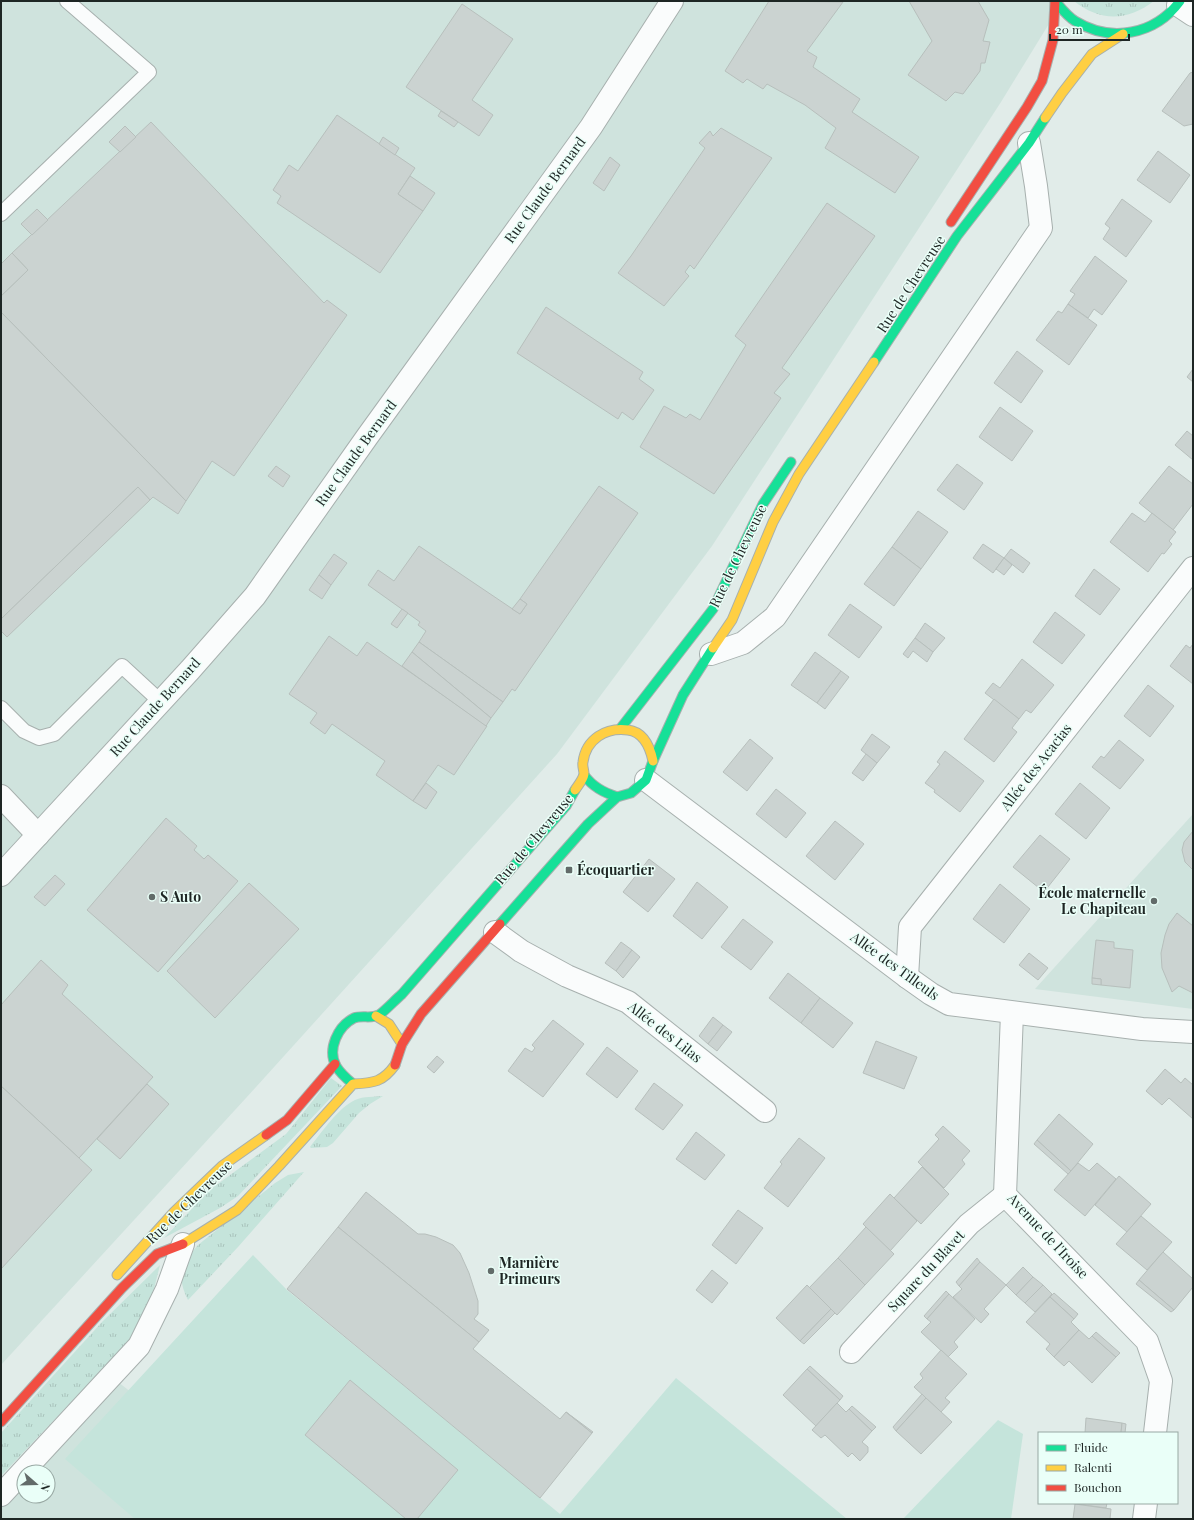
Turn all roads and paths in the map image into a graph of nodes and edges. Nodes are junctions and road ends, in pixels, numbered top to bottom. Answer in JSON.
{"nodes":[{"id":1,"x":67,"y":1,"type":"edge"},
{"id":2,"x":672,"y":1,"type":"edge"},
{"id":3,"x":1055,"y":1,"type":"edge"},
{"id":4,"x":1183,"y":7,"type":"edge"},
{"id":5,"x":1123,"y":34,"type":"junction"},
{"id":6,"x":1029,"y":143,"type":"junction"},
{"id":7,"x":1,"y":214,"type":"edge"},
{"id":8,"x":948,"y":227,"type":"dead end"},
{"id":9,"x":798,"y":452,"type":"dead end"},
{"id":10,"x":1193,"y":568,"type":"edge"},
{"id":11,"x":711,"y":654,"type":"junction"},
{"id":12,"x":161,"y":702,"type":"junction"},
{"id":13,"x":1,"y":708,"type":"edge"},
{"id":14,"x":620,"y":729,"type":"junction"},
{"id":15,"x":649,"y":770,"type":"junction"},
{"id":16,"x":584,"y":774,"type":"junction"},
{"id":17,"x":1,"y":796,"type":"edge"},
{"id":18,"x":617,"y":797,"type":"junction"},
{"id":19,"x":38,"y":835,"type":"junction"},
{"id":20,"x":1,"y":875,"type":"edge"},
{"id":21,"x":495,"y":932,"type":"junction"},
{"id":22,"x":907,"y":977,"type":"junction"},
{"id":23,"x":1012,"y":1013,"type":"junction"},
{"id":24,"x":376,"y":1016,"type":"junction"},
{"id":25,"x":1193,"y":1032,"type":"edge"},
{"id":26,"x":402,"y":1044,"type":"junction"},
{"id":27,"x":335,"y":1064,"type":"junction"},
{"id":28,"x":353,"y":1084,"type":"junction"},
{"id":29,"x":765,"y":1111,"type":"dead end"},
{"id":30,"x":1006,"y":1195,"type":"junction"},
{"id":31,"x":183,"y":1244,"type":"junction"},
{"id":32,"x":111,"y":1281,"type":"dead end"},
{"id":33,"x":851,"y":1352,"type":"dead end"},
{"id":34,"x":1,"y":1422,"type":"edge"},
{"id":35,"x":1155,"y":1432,"type":"edge"},
{"id":36,"x":1,"y":1495,"type":"edge"},
{"id":37,"x":1146,"y":1504,"type":"edge"},
{"id":38,"x":1144,"y":1519,"type":"edge"}],
"edges":[{"from":1,"to":7,"type":"lane"},
{"from":2,"to":12,"type":"street","name":"Rue Claude Bernard"},
{"from":3,"to":5,"type":"street"},
{"from":3,"to":8,"type":"street","name":"Rue de Chevreuse"},
{"from":4,"to":5,"type":"street"},
{"from":5,"to":6,"type":"street","name":"Rue de Chevreuse"},
{"from":6,"to":11,"type":"street","name":"Rue de Chevreuse"},
{"from":6,"to":11,"type":"street"},
{"from":9,"to":14,"type":"street","name":"Rue de Chevreuse"},
{"from":10,"to":22,"type":"street","name":"Allée des Acacias"},
{"from":11,"to":15,"type":"street","name":"Rue de Chevreuse"},
{"from":12,"to":13,"type":"lane"},
{"from":12,"to":19,"type":"street","name":"Rue Claude Bernard"},
{"from":14,"to":15,"type":"street"},
{"from":14,"to":16,"type":"street","name":"Rue de Chevreuse"},
{"from":15,"to":18,"type":"street","name":"Rue de Chevreuse"},
{"from":15,"to":22,"type":"street","name":"Allée des Tilleuls"},
{"from":16,"to":18,"type":"street"},
{"from":16,"to":24,"type":"street","name":"Rue de Chevreuse"},
{"from":17,"to":19,"type":"street"},
{"from":18,"to":21,"type":"street","name":"Rue de Chevreuse"},
{"from":19,"to":20,"type":"street","name":"Rue Claude Bernard"},
{"from":21,"to":26,"type":"street","name":"Rue de Chevreuse"},
{"from":21,"to":29,"type":"street","name":"Allée des Lilas"},
{"from":22,"to":23,"type":"street","name":"Allée des Tilleuls"},
{"from":23,"to":25,"type":"street","name":"Allée des Tilleuls"},
{"from":23,"to":30,"type":"street","name":"Avenue de l'Iroise"},
{"from":24,"to":26,"type":"street"},
{"from":24,"to":27,"type":"street"},
{"from":26,"to":28,"type":"street","name":"Rue de Chevreuse"},
{"from":27,"to":28,"type":"street"},
{"from":27,"to":32,"type":"street","name":"Rue de Chevreuse"},
{"from":28,"to":31,"type":"street","name":"Rue de Chevreuse"},
{"from":30,"to":33,"type":"street","name":"Square du Blavet"},
{"from":30,"to":35,"type":"street","name":"Avenue de l'Iroise"},
{"from":31,"to":34,"type":"street","name":"Rue de Chevreuse"},
{"from":31,"to":36,"type":"street","name":"Rue de Chevreuse"},
{"from":37,"to":38,"type":"street"}]}
